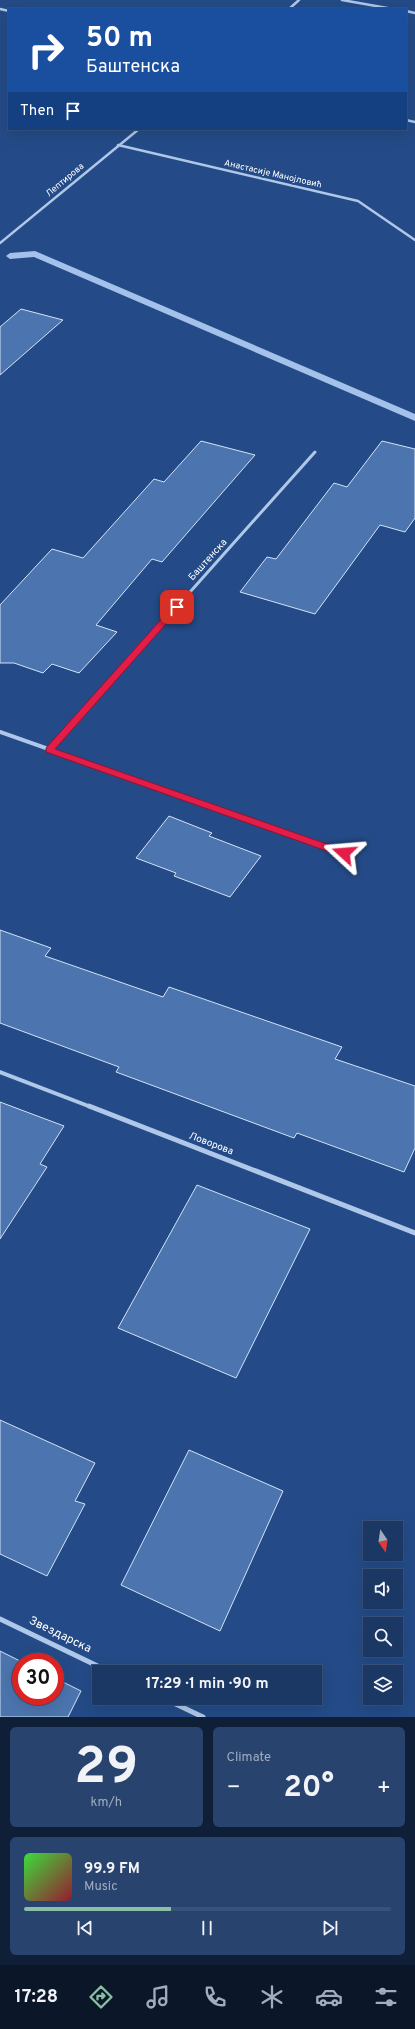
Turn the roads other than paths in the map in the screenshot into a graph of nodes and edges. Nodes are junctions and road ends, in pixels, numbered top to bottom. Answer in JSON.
{"nodes":[{"id":1,"x":299,"y":0,"type":"edge"},
{"id":2,"x":342,"y":0,"type":"edge"},
{"id":3,"x":290,"y":8,"type":"edge"},
{"id":4,"x":387,"y":8,"type":"edge"},
{"id":5,"x":138,"y":130,"type":"edge"},
{"id":6,"x":118,"y":145,"type":"junction"},
{"id":7,"x":415,"y":240,"type":"edge"},
{"id":8,"x":0,"y":243,"type":"edge"},
{"id":9,"x":315,"y":452,"type":"dead end"},
{"id":10,"x":0,"y":732,"type":"edge"},
{"id":11,"x":50,"y":750,"type":"junction"},
{"id":12,"x":344,"y":853,"type":"dead end"},
{"id":13,"x":0,"y":1072,"type":"edge"},
{"id":14,"x":415,"y":1233,"type":"edge"},
{"id":15,"x":0,"y":1619,"type":"edge"},
{"id":16,"x":95,"y":1665,"type":"edge"},
{"id":17,"x":178,"y":1705,"type":"edge"},
{"id":18,"x":203,"y":1717,"type":"edge"}],
"edges":[{"from":1,"to":3,"type":"street"},
{"from":2,"to":4,"type":"street"},
{"from":5,"to":6,"type":"street","name":"Лептирова"},
{"from":6,"to":7,"type":"street","name":"Анастасије Манојловић"},
{"from":6,"to":8,"type":"street","name":"Лептирова"},
{"from":9,"to":11,"type":"street","name":"Баштенска"},
{"from":10,"to":11,"type":"street"},
{"from":11,"to":12,"type":"street"},
{"from":13,"to":14,"type":"street","name":"Ловорова"},
{"from":15,"to":16,"type":"street","name":"Звездарска"},
{"from":17,"to":18,"type":"street"}]}
